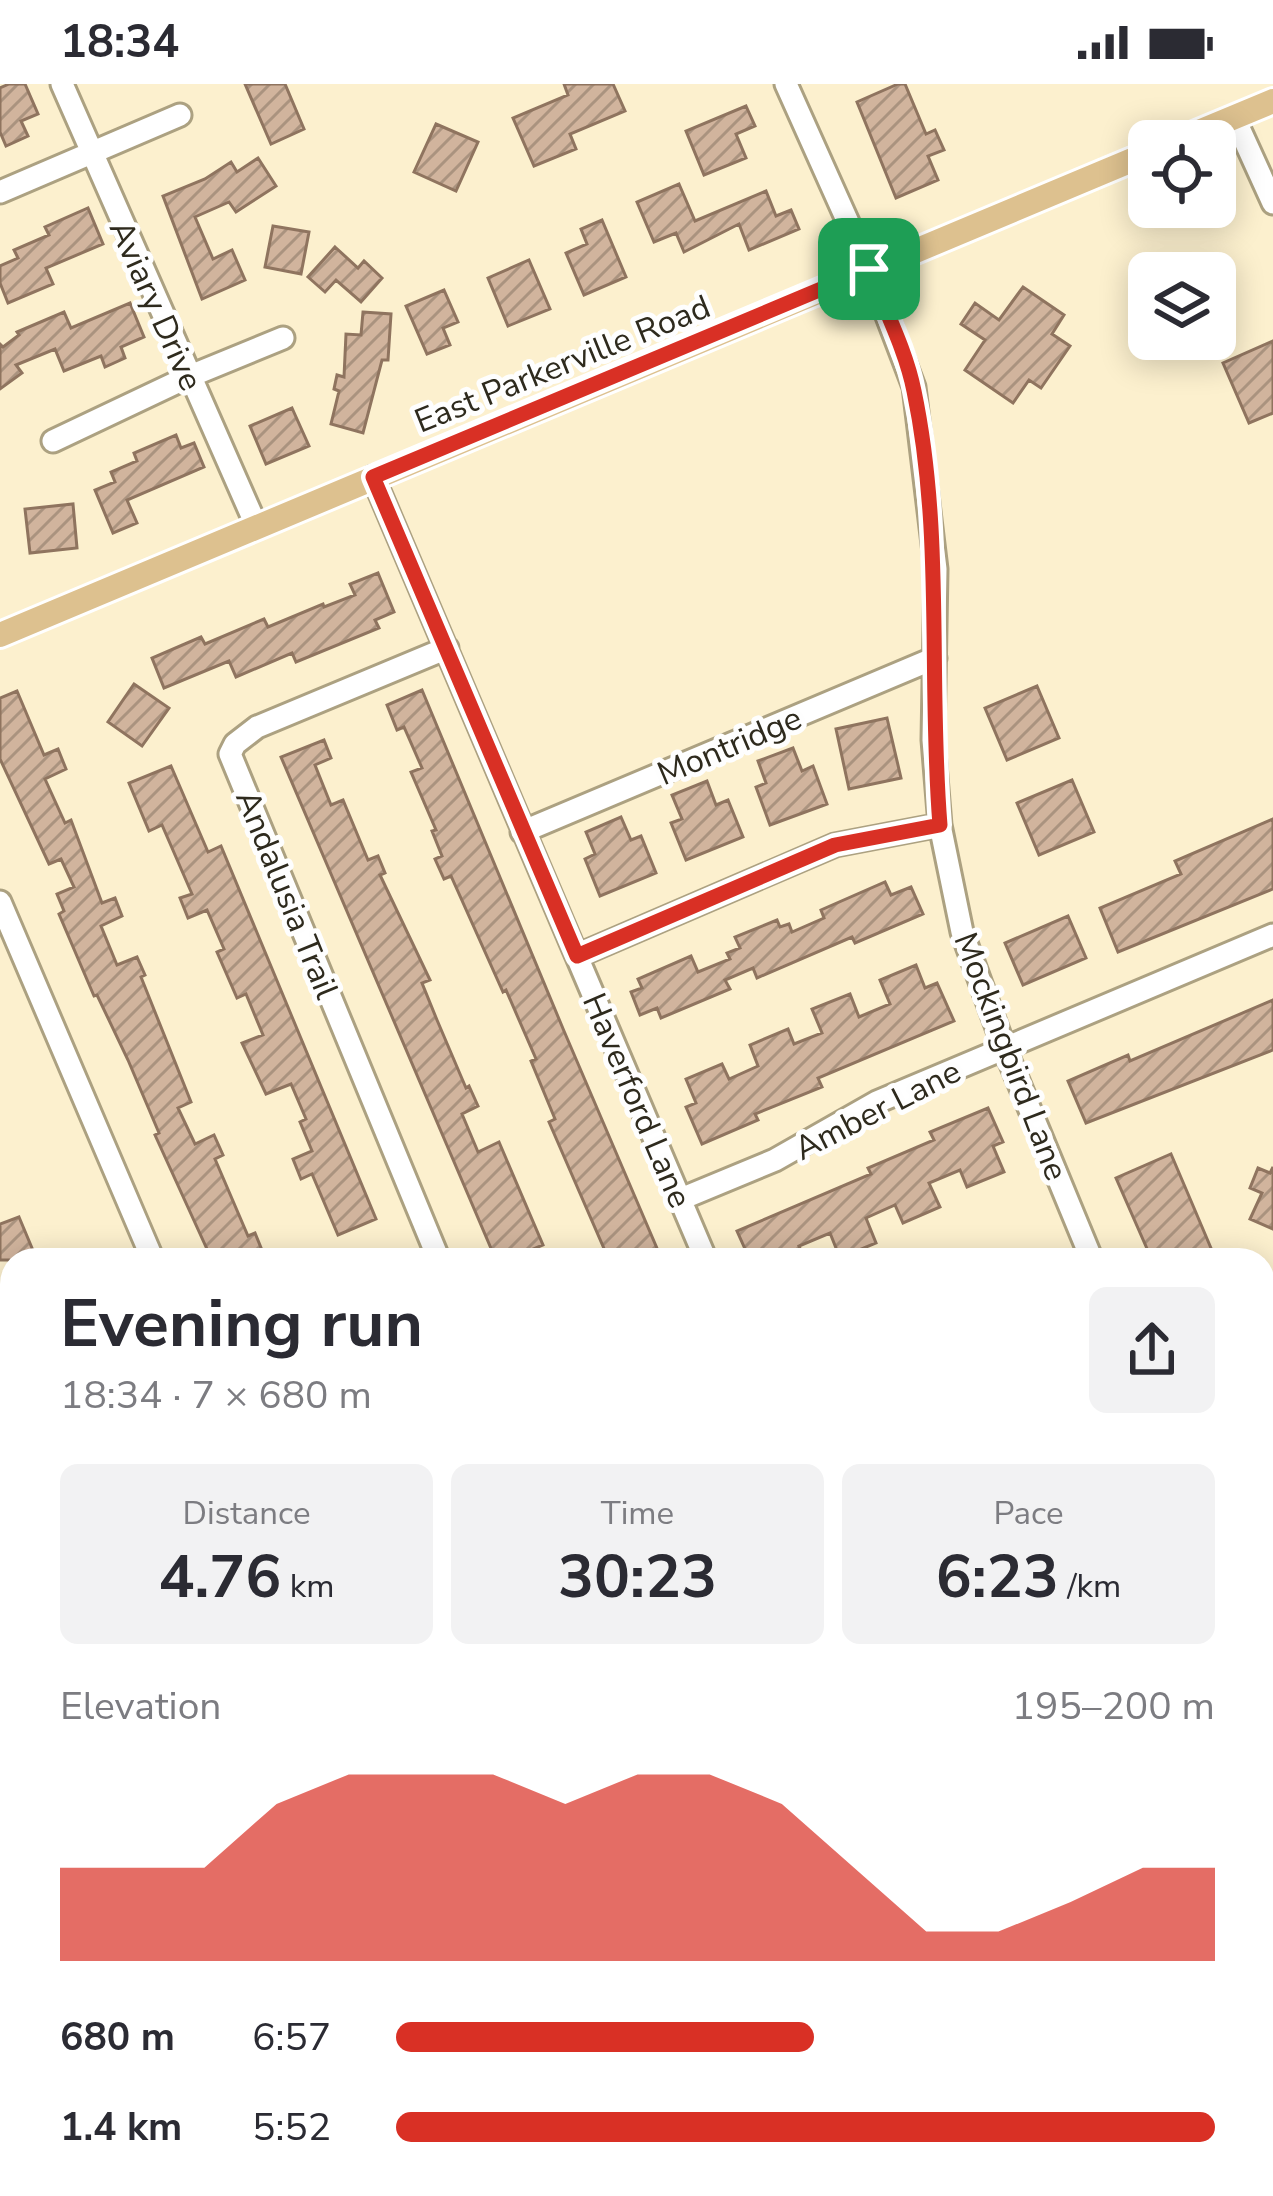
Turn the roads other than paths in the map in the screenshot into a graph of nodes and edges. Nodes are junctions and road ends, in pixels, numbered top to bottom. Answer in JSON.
{"nodes":[{"id":1,"x":62,"y":84,"type":"edge"},
{"id":2,"x":786,"y":84,"type":"edge"},
{"id":3,"x":1273,"y":100,"type":"edge"},
{"id":4,"x":180,"y":115,"type":"dead end"},
{"id":5,"x":1234,"y":117,"type":"junction"},
{"id":6,"x":1227,"y":120,"type":"edge"},
{"id":7,"x":91,"y":152,"type":"junction"},
{"id":8,"x":1128,"y":162,"type":"edge"},
{"id":9,"x":0,"y":192,"type":"edge"},
{"id":10,"x":1273,"y":203,"type":"edge"},
{"id":11,"x":869,"y":269,"type":"junction"},
{"id":12,"x":283,"y":338,"type":"dead end"},
{"id":13,"x":188,"y":377,"type":"junction"},
{"id":14,"x":52,"y":441,"type":"dead end"},
{"id":15,"x":373,"y":477,"type":"junction"},
{"id":16,"x":256,"y":525,"type":"junction"},
{"id":17,"x":0,"y":634,"type":"edge"},
{"id":18,"x":447,"y":648,"type":"junction"},
{"id":19,"x":935,"y":658,"type":"junction"},
{"id":20,"x":940,"y":825,"type":"junction"},
{"id":21,"x":522,"y":832,"type":"junction"},
{"id":22,"x":0,"y":902,"type":"edge"},
{"id":23,"x":1273,"y":935,"type":"edge"},
{"id":24,"x":577,"y":956,"type":"junction"},
{"id":25,"x":1004,"y":1047,"type":"junction"},
{"id":26,"x":681,"y":1199,"type":"junction"},
{"id":27,"x":148,"y":1248,"type":"edge"},
{"id":28,"x":434,"y":1248,"type":"edge"},
{"id":29,"x":701,"y":1248,"type":"edge"},
{"id":30,"x":1087,"y":1248,"type":"edge"}],
"edges":[{"from":1,"to":7,"type":"street","name":"Aviary Drive"},
{"from":2,"to":11,"type":"street","name":"Mockingbird Lane"},
{"from":3,"to":5,"type":"main road"},
{"from":4,"to":7,"type":"street"},
{"from":5,"to":6,"type":"main road"},
{"from":5,"to":10,"type":"street"},
{"from":7,"to":9,"type":"street"},
{"from":7,"to":13,"type":"street","name":"Aviary Drive"},
{"from":8,"to":11,"type":"main road","name":"East Parkerville Road"},
{"from":11,"to":15,"type":"main road","name":"East Parkerville Road"},
{"from":11,"to":19,"type":"street","name":"Mockingbird Lane"},
{"from":12,"to":13,"type":"street"},
{"from":13,"to":14,"type":"street"},
{"from":13,"to":16,"type":"street","name":"Aviary Drive"},
{"from":15,"to":16,"type":"main road","name":"East Parkerville Road"},
{"from":15,"to":18,"type":"street","name":"Haverford Lane"},
{"from":16,"to":17,"type":"main road","name":"East Parkerville Road"},
{"from":18,"to":21,"type":"street","name":"Haverford Lane"},
{"from":18,"to":28,"type":"street","name":"Andalusia Trail"},
{"from":19,"to":20,"type":"street","name":"Mockingbird Lane"},
{"from":19,"to":21,"type":"street","name":"Montridge"},
{"from":20,"to":24,"type":"street"},
{"from":20,"to":25,"type":"street","name":"Mockingbird Lane"},
{"from":21,"to":24,"type":"street","name":"Haverford Lane"},
{"from":22,"to":27,"type":"street"},
{"from":23,"to":25,"type":"street","name":"Amber Lane"},
{"from":24,"to":26,"type":"street","name":"Haverford Lane"},
{"from":25,"to":26,"type":"street","name":"Amber Lane"},
{"from":25,"to":30,"type":"street","name":"Mockingbird Lane"},
{"from":26,"to":29,"type":"street","name":"Haverford Lane"}]}
